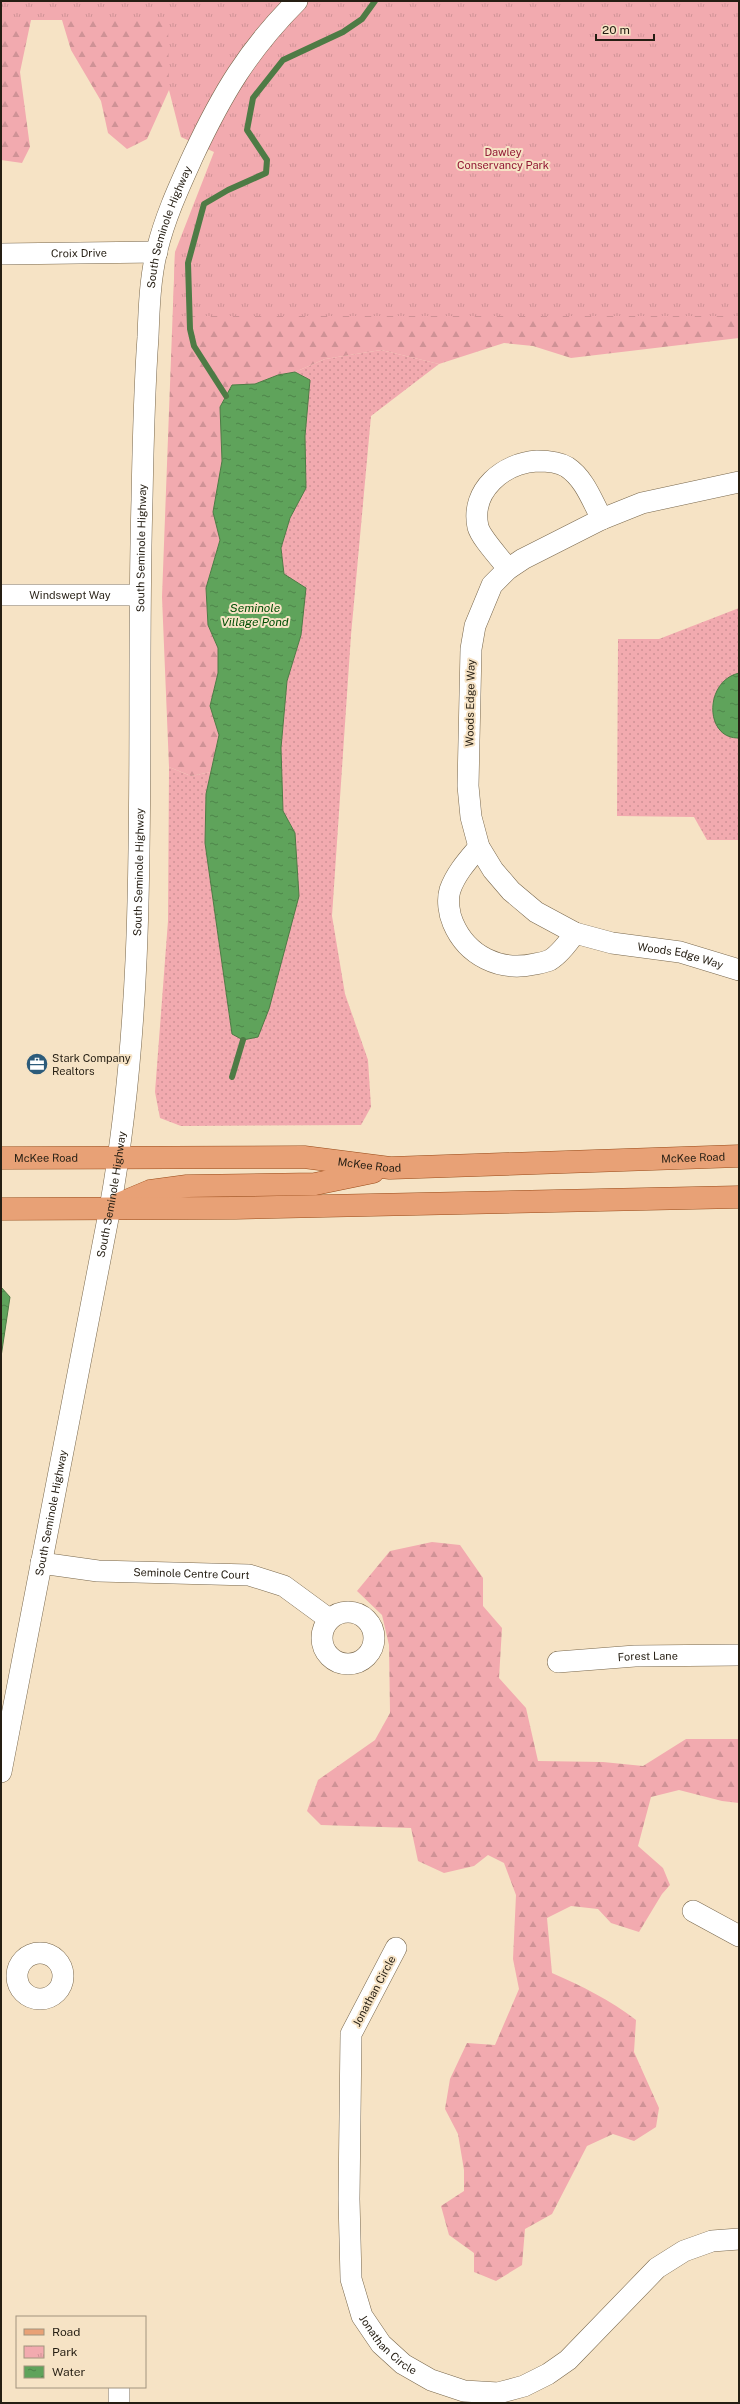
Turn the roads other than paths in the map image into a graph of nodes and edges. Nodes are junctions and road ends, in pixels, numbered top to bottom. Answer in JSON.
{"nodes":[{"id":1,"x":297,"y":1,"type":"edge"},
{"id":2,"x":157,"y":252,"type":"junction"},
{"id":3,"x":1,"y":254,"type":"edge"},
{"id":4,"x":739,"y":482,"type":"edge"},
{"id":5,"x":602,"y":519,"type":"junction"},
{"id":6,"x":508,"y":569,"type":"junction"},
{"id":7,"x":1,"y":595,"type":"edge"},
{"id":8,"x":139,"y":595,"type":"junction"},
{"id":9,"x":479,"y":847,"type":"junction"},
{"id":10,"x":574,"y":933,"type":"junction"},
{"id":11,"x":739,"y":970,"type":"edge"},
{"id":12,"x":739,"y":1156,"type":"edge"},
{"id":13,"x":1,"y":1158,"type":"edge"},
{"id":14,"x":119,"y":1158,"type":"junction"},
{"id":15,"x":390,"y":1168,"type":"junction"},
{"id":16,"x":739,"y":1197,"type":"edge"},
{"id":17,"x":110,"y":1208,"type":"junction"},
{"id":18,"x":1,"y":1209,"type":"edge"},
{"id":19,"x":41,"y":1563,"type":"junction"},
{"id":20,"x":329,"y":1619,"type":"dead end"},
{"id":21,"x":739,"y":1655,"type":"edge"},
{"id":22,"x":558,"y":1662,"type":"dead end"},
{"id":23,"x":1,"y":1772,"type":"edge"},
{"id":24,"x":693,"y":1911,"type":"dead end"},
{"id":25,"x":739,"y":1936,"type":"edge"},
{"id":26,"x":396,"y":1948,"type":"dead end"},
{"id":27,"x":739,"y":2239,"type":"edge"},
{"id":28,"x":119,"y":2388,"type":"edge"},
{"id":29,"x":119,"y":2403,"type":"edge"}],
"edges":[{"from":1,"to":2,"type":"street","name":"South Seminole Highway"},
{"from":2,"to":3,"type":"street","name":"Croix Drive"},
{"from":2,"to":8,"type":"street","name":"South Seminole Highway"},
{"from":4,"to":5,"type":"street","name":"Woods Edge Way"},
{"from":5,"to":6,"type":"street","name":"Woods Edge Way"},
{"from":5,"to":6,"type":"street"},
{"from":6,"to":9,"type":"street","name":"Woods Edge Way"},
{"from":7,"to":8,"type":"street","name":"Windswept Way"},
{"from":8,"to":14,"type":"street","name":"South Seminole Highway"},
{"from":9,"to":10,"type":"street","name":"Woods Edge Way"},
{"from":9,"to":10,"type":"street"},
{"from":10,"to":11,"type":"street","name":"Woods Edge Way"},
{"from":12,"to":15,"type":"main road","name":"McKee Road"},
{"from":13,"to":14,"type":"main road","name":"McKee Road"},
{"from":14,"to":15,"type":"main road","name":"McKee Road"},
{"from":14,"to":17,"type":"street","name":"South Seminole Highway"},
{"from":15,"to":17,"type":"main road"},
{"from":16,"to":17,"type":"main road"},
{"from":17,"to":18,"type":"main road"},
{"from":17,"to":19,"type":"street","name":"South Seminole Highway"},
{"from":19,"to":20,"type":"street","name":"Seminole Centre Court"},
{"from":19,"to":23,"type":"street","name":"South Seminole Highway"},
{"from":21,"to":22,"type":"street","name":"Forest Lane"},
{"from":24,"to":25,"type":"street"},
{"from":26,"to":27,"type":"street","name":"Jonathan Circle"},
{"from":28,"to":29,"type":"street"}]}
